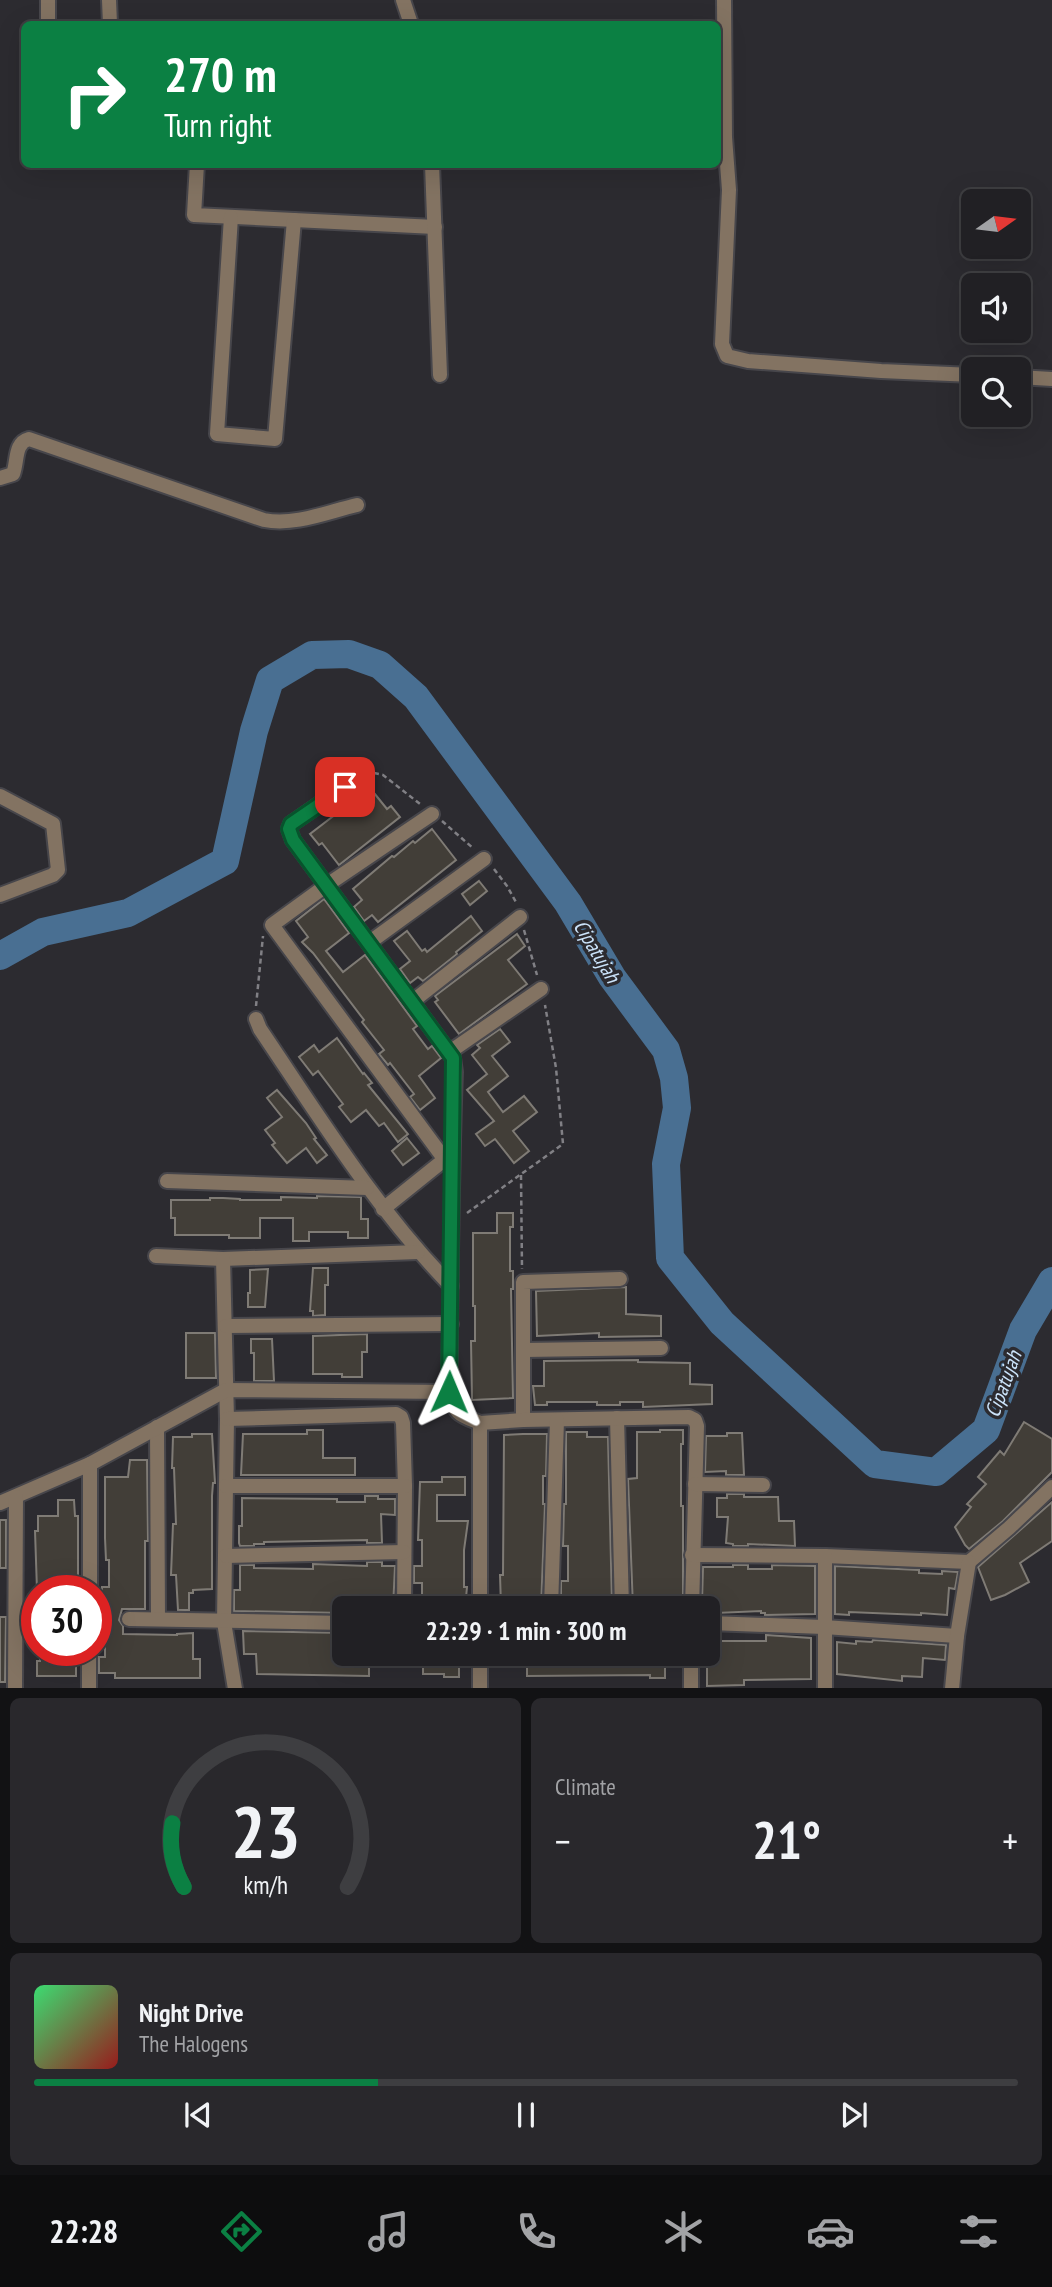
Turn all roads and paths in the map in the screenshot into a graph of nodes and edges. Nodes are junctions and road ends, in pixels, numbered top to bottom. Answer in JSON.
{"nodes":[{"id":1,"x":48,"y":0,"type":"edge"},
{"id":2,"x":109,"y":0,"type":"edge"},
{"id":3,"x":403,"y":0,"type":"edge"},
{"id":4,"x":724,"y":0,"type":"edge"},
{"id":5,"x":48,"y":21,"type":"edge"},
{"id":6,"x":110,"y":21,"type":"edge"},
{"id":7,"x":410,"y":21,"type":"edge"},
{"id":8,"x":197,"y":168,"type":"edge"},
{"id":9,"x":432,"y":168,"type":"edge"},
{"id":10,"x":231,"y":217,"type":"junction"},
{"id":11,"x":294,"y":220,"type":"junction"},
{"id":12,"x":435,"y":227,"type":"junction"},
{"id":13,"x":961,"y":374,"type":"edge"},
{"id":14,"x":440,"y":375,"type":"dead end"},
{"id":15,"x":1031,"y":378,"type":"edge"},
{"id":16,"x":1052,"y":379,"type":"edge"},
{"id":17,"x":0,"y":478,"type":"edge"},
{"id":18,"x":357,"y":505,"type":"dead end"},
{"id":19,"x":362,"y":775,"type":"dead end"},
{"id":20,"x":0,"y":796,"type":"edge"},
{"id":21,"x":432,"y":814,"type":"dead end"},
{"id":22,"x":484,"y":859,"type":"dead end"},
{"id":23,"x":327,"y":885,"type":"junction"},
{"id":24,"x":0,"y":895,"type":"edge"},
{"id":25,"x":520,"y":917,"type":"dead end"},
{"id":26,"x":272,"y":925,"type":"junction"},
{"id":27,"x":370,"y":942,"type":"junction"},
{"id":28,"x":541,"y":989,"type":"dead end"},
{"id":29,"x":413,"y":1000,"type":"junction"},
{"id":30,"x":256,"y":1019,"type":"joint"},
{"id":31,"x":451,"y":1051,"type":"junction"},
{"id":32,"x":563,"y":1144,"type":"dead end"},
{"id":33,"x":448,"y":1164,"type":"junction"},
{"id":34,"x":521,"y":1175,"type":"junction"},
{"id":35,"x":167,"y":1181,"type":"dead end"},
{"id":36,"x":367,"y":1188,"type":"junction"},
{"id":37,"x":383,"y":1209,"type":"junction"},
{"id":38,"x":453,"y":1223,"type":"junction"},
{"id":39,"x":418,"y":1252,"type":"junction"},
{"id":40,"x":156,"y":1256,"type":"dead end"},
{"id":41,"x":223,"y":1259,"type":"junction"},
{"id":42,"x":620,"y":1279,"type":"dead end"},
{"id":43,"x":523,"y":1282,"type":"junction"},
{"id":44,"x":451,"y":1286,"type":"junction"},
{"id":45,"x":450,"y":1324,"type":"junction"},
{"id":46,"x":226,"y":1326,"type":"junction"},
{"id":47,"x":661,"y":1348,"type":"dead end"},
{"id":48,"x":524,"y":1350,"type":"junction"},
{"id":49,"x":226,"y":1390,"type":"junction"},
{"id":50,"x":449,"y":1392,"type":"junction"},
{"id":51,"x":617,"y":1418,"type":"junction"},
{"id":52,"x":227,"y":1419,"type":"junction"},
{"id":53,"x":523,"y":1420,"type":"junction"},
{"id":54,"x":557,"y":1420,"type":"junction"},
{"id":55,"x":480,"y":1423,"type":"junction"},
{"id":56,"x":157,"y":1427,"type":"junction"},
{"id":57,"x":90,"y":1464,"type":"junction"},
{"id":58,"x":695,"y":1484,"type":"junction"},
{"id":59,"x":763,"y":1485,"type":"dead end"},
{"id":60,"x":226,"y":1486,"type":"junction"},
{"id":61,"x":405,"y":1486,"type":"junction"},
{"id":62,"x":1052,"y":1488,"type":"edge"},
{"id":63,"x":16,"y":1497,"type":"junction"},
{"id":64,"x":0,"y":1503,"type":"edge"},
{"id":65,"x":404,"y":1552,"type":"junction"},
{"id":66,"x":692,"y":1555,"type":"junction"},
{"id":67,"x":226,"y":1556,"type":"junction"},
{"id":68,"x":825,"y":1556,"type":"junction"},
{"id":69,"x":969,"y":1562,"type":"junction"},
{"id":70,"x":90,"y":1575,"type":"edge"},
{"id":71,"x":404,"y":1596,"type":"edge"},
{"id":72,"x":480,"y":1596,"type":"edge"},
{"id":73,"x":551,"y":1596,"type":"edge"},
{"id":74,"x":622,"y":1596,"type":"edge"},
{"id":75,"x":691,"y":1596,"type":"edge"},
{"id":76,"x":129,"y":1619,"type":"dead end"},
{"id":77,"x":158,"y":1619,"type":"junction"},
{"id":78,"x":224,"y":1622,"type":"junction"},
{"id":79,"x":332,"y":1623,"type":"edge"},
{"id":80,"x":720,"y":1623,"type":"edge"},
{"id":81,"x":824,"y":1627,"type":"junction"},
{"id":82,"x":957,"y":1636,"type":"junction"},
{"id":83,"x":89,"y":1666,"type":"edge"},
{"id":84,"x":480,"y":1666,"type":"edge"},
{"id":85,"x":691,"y":1666,"type":"edge"},
{"id":86,"x":15,"y":1688,"type":"edge"},
{"id":87,"x":89,"y":1688,"type":"edge"},
{"id":88,"x":235,"y":1688,"type":"edge"},
{"id":89,"x":480,"y":1688,"type":"edge"},
{"id":90,"x":691,"y":1688,"type":"edge"},
{"id":91,"x":825,"y":1688,"type":"edge"},
{"id":92,"x":952,"y":1688,"type":"edge"}],
"edges":[{"from":1,"to":5,"type":"street"},
{"from":2,"to":6,"type":"street"},
{"from":3,"to":7,"type":"street"},
{"from":4,"to":13,"type":"street"},
{"from":8,"to":10,"type":"street"},
{"from":9,"to":12,"type":"street"},
{"from":10,"to":11,"type":"street"},
{"from":10,"to":11,"type":"street"},
{"from":11,"to":12,"type":"street"},
{"from":12,"to":14,"type":"street"},
{"from":15,"to":16,"type":"street"},
{"from":17,"to":18,"type":"street"},
{"from":19,"to":23,"type":"street"},
{"from":20,"to":24,"type":"street"},
{"from":21,"to":23,"type":"street"},
{"from":22,"to":27,"type":"street"},
{"from":23,"to":26,"type":"street"},
{"from":23,"to":27,"type":"street"},
{"from":25,"to":29,"type":"street"},
{"from":26,"to":30,"type":"path"},
{"from":26,"to":33,"type":"street"},
{"from":27,"to":29,"type":"street"},
{"from":28,"to":31,"type":"street"},
{"from":29,"to":31,"type":"street"},
{"from":30,"to":36,"type":"street"},
{"from":31,"to":33,"type":"street"},
{"from":32,"to":34,"type":"path"},
{"from":33,"to":37,"type":"street"},
{"from":33,"to":38,"type":"street"},
{"from":34,"to":38,"type":"path"},
{"from":34,"to":43,"type":"path"},
{"from":35,"to":36,"type":"street"},
{"from":36,"to":37,"type":"street"},
{"from":37,"to":39,"type":"street"},
{"from":38,"to":44,"type":"street"},
{"from":39,"to":41,"type":"street"},
{"from":39,"to":44,"type":"street"},
{"from":40,"to":41,"type":"street"},
{"from":41,"to":46,"type":"street"},
{"from":42,"to":43,"type":"street"},
{"from":43,"to":48,"type":"street"},
{"from":44,"to":45,"type":"street"},
{"from":45,"to":46,"type":"street"},
{"from":45,"to":50,"type":"street"},
{"from":46,"to":49,"type":"street"},
{"from":47,"to":48,"type":"street"},
{"from":48,"to":53,"type":"street"},
{"from":49,"to":50,"type":"street"},
{"from":49,"to":52,"type":"street"},
{"from":49,"to":56,"type":"street"},
{"from":50,"to":55,"type":"street"},
{"from":51,"to":54,"type":"street"},
{"from":51,"to":58,"type":"street"},
{"from":51,"to":74,"type":"street"},
{"from":52,"to":60,"type":"street"},
{"from":52,"to":61,"type":"street"},
{"from":53,"to":54,"type":"street"},
{"from":53,"to":55,"type":"street"},
{"from":54,"to":73,"type":"street"},
{"from":55,"to":72,"type":"street"},
{"from":56,"to":57,"type":"street"},
{"from":56,"to":77,"type":"street"},
{"from":57,"to":63,"type":"street"},
{"from":57,"to":70,"type":"street"},
{"from":58,"to":59,"type":"street"},
{"from":58,"to":66,"type":"street"},
{"from":60,"to":61,"type":"street"},
{"from":60,"to":67,"type":"street"},
{"from":61,"to":65,"type":"street"},
{"from":62,"to":69,"type":"street"},
{"from":63,"to":64,"type":"street"},
{"from":63,"to":86,"type":"street"},
{"from":65,"to":67,"type":"street"},
{"from":65,"to":71,"type":"street"},
{"from":66,"to":68,"type":"street"},
{"from":66,"to":75,"type":"street"},
{"from":67,"to":78,"type":"street"},
{"from":68,"to":69,"type":"street"},
{"from":68,"to":81,"type":"street"},
{"from":69,"to":82,"type":"street"},
{"from":76,"to":77,"type":"street"},
{"from":77,"to":78,"type":"street"},
{"from":78,"to":79,"type":"street"},
{"from":78,"to":88,"type":"street"},
{"from":80,"to":81,"type":"street"},
{"from":81,"to":82,"type":"street"},
{"from":81,"to":91,"type":"street"},
{"from":82,"to":92,"type":"street"},
{"from":83,"to":87,"type":"street"},
{"from":84,"to":89,"type":"street"},
{"from":85,"to":90,"type":"street"}]}
